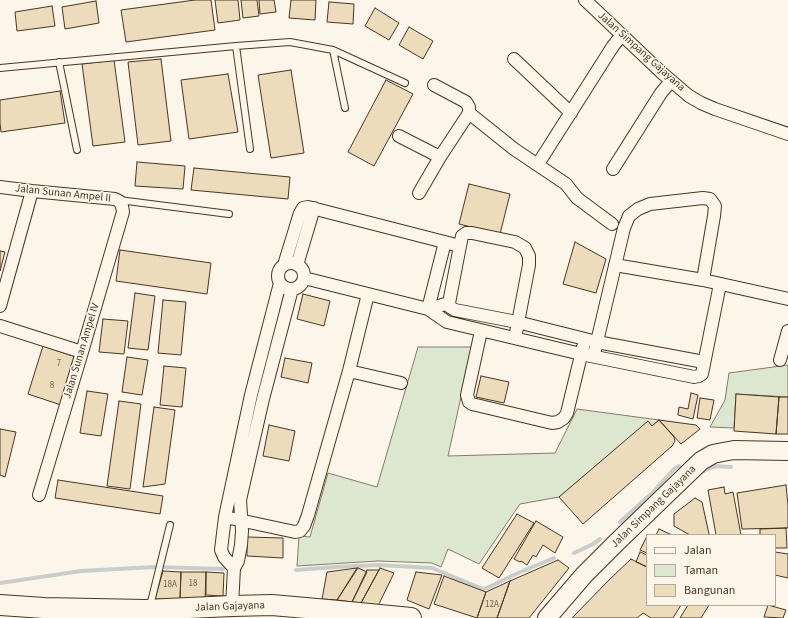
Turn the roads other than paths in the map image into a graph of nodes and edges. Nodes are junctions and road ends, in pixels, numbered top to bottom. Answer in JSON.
{"nodes":[{"id":1,"x":585,"y":0,"type":"edge"},
{"id":2,"x":622,"y":35,"type":"junction"},
{"id":3,"x":236,"y":46,"type":"junction"},
{"id":4,"x":334,"y":50,"type":"junction"},
{"id":5,"x":514,"y":59,"type":"dead end"},
{"id":6,"x":59,"y":62,"type":"junction"},
{"id":7,"x":0,"y":68,"type":"edge"},
{"id":8,"x":671,"y":81,"type":"junction"},
{"id":9,"x":405,"y":83,"type":"dead end"},
{"id":10,"x":434,"y":85,"type":"dead end"},
{"id":11,"x":344,"y":108,"type":"dead end"},
{"id":12,"x":469,"y":113,"type":"junction"},
{"id":13,"x":571,"y":113,"type":"junction"},
{"id":14,"x":788,"y":134,"type":"edge"},
{"id":15,"x":399,"y":136,"type":"dead end"},
{"id":16,"x":250,"y":149,"type":"dead end"},
{"id":17,"x":77,"y":150,"type":"dead end"},
{"id":18,"x":440,"y":158,"type":"junction"},
{"id":19,"x":538,"y":164,"type":"junction"},
{"id":20,"x":613,"y":169,"type":"dead end"},
{"id":21,"x":0,"y":187,"type":"edge"},
{"id":22,"x":32,"y":191,"type":"junction"},
{"id":23,"x":419,"y":193,"type":"dead end"},
{"id":24,"x":119,"y":202,"type":"junction"},
{"id":25,"x":314,"y":208,"type":"junction"},
{"id":26,"x":229,"y":214,"type":"dead end"},
{"id":27,"x":612,"y":224,"type":"dead end"},
{"id":28,"x":445,"y":242,"type":"junction"},
{"id":29,"x":460,"y":246,"type":"junction"},
{"id":30,"x":284,"y":265,"type":"junction"},
{"id":31,"x":297,"y":265,"type":"junction"},
{"id":32,"x":614,"y":265,"type":"junction"},
{"id":33,"x":304,"y":278,"type":"junction"},
{"id":34,"x":703,"y":280,"type":"junction"},
{"id":35,"x":280,"y":283,"type":"junction"},
{"id":36,"x":720,"y":284,"type":"junction"},
{"id":37,"x":292,"y":289,"type":"junction"},
{"id":38,"x":368,"y":294,"type":"junction"},
{"id":39,"x":788,"y":299,"type":"edge"},
{"id":40,"x":449,"y":303,"type":"junction"},
{"id":41,"x":0,"y":306,"type":"edge"},
{"id":42,"x":428,"y":309,"type":"junction"},
{"id":43,"x":501,"y":319,"type":"junction"},
{"id":44,"x":517,"y":322,"type":"junction"},
{"id":45,"x":0,"y":326,"type":"edge"},
{"id":46,"x":481,"y":331,"type":"junction"},
{"id":47,"x":788,"y":331,"type":"edge"},
{"id":48,"x":498,"y":334,"type":"junction"},
{"id":49,"x":515,"y":338,"type":"junction"},
{"id":50,"x":584,"y":339,"type":"junction"},
{"id":51,"x":597,"y":342,"type":"junction"},
{"id":52,"x":82,"y":352,"type":"junction"},
{"id":53,"x":587,"y":355,"type":"junction"},
{"id":54,"x":780,"y":360,"type":"dead end"},
{"id":55,"x":704,"y":362,"type":"junction"},
{"id":56,"x":350,"y":371,"type":"junction"},
{"id":57,"x":401,"y":383,"type":"dead end"},
{"id":58,"x":251,"y":395,"type":"junction"},
{"id":59,"x":264,"y":399,"type":"junction"},
{"id":60,"x":788,"y":451,"type":"edge"},
{"id":61,"x":39,"y":495,"type":"dead end"},
{"id":62,"x":225,"y":517,"type":"junction"},
{"id":63,"x":241,"y":520,"type":"junction"},
{"id":64,"x":170,"y":525,"type":"dead end"},
{"id":65,"x":234,"y":568,"type":"junction"},
{"id":66,"x":0,"y":605,"type":"edge"},
{"id":67,"x":232,"y":606,"type":"junction"},
{"id":68,"x":145,"y":613,"type":"edge"},
{"id":69,"x":327,"y":614,"type":"edge"},
{"id":70,"x":411,"y":618,"type":"edge"},
{"id":71,"x":546,"y":618,"type":"edge"}],
"edges":[{"from":1,"to":2,"type":"street","name":"Jalan Simpang Gajayana"},
{"from":2,"to":8,"type":"street","name":"Jalan Simpang Gajayana"},
{"from":2,"to":13,"type":"street"},
{"from":3,"to":4,"type":"lane"},
{"from":3,"to":6,"type":"lane"},
{"from":3,"to":16,"type":"lane"},
{"from":4,"to":9,"type":"lane"},
{"from":4,"to":11,"type":"lane"},
{"from":5,"to":13,"type":"street"},
{"from":6,"to":7,"type":"lane"},
{"from":6,"to":17,"type":"lane"},
{"from":8,"to":14,"type":"street","name":"Jalan Simpang Gajayana"},
{"from":8,"to":20,"type":"street"},
{"from":10,"to":12,"type":"street"},
{"from":12,"to":18,"type":"street"},
{"from":12,"to":19,"type":"street"},
{"from":13,"to":19,"type":"street"},
{"from":15,"to":18,"type":"street"},
{"from":18,"to":23,"type":"street"},
{"from":19,"to":27,"type":"street"},
{"from":21,"to":22,"type":"street","name":"Jalan Sunan Ampel II"},
{"from":22,"to":24,"type":"street","name":"Jalan Sunan Ampel II"},
{"from":22,"to":41,"type":"street"},
{"from":24,"to":26,"type":"lane"},
{"from":24,"to":52,"type":"street","name":"Jalan Sunan Ampel IV"},
{"from":25,"to":28,"type":"street"},
{"from":25,"to":30,"type":"street"},
{"from":25,"to":31,"type":"street"},
{"from":28,"to":29,"type":"street"},
{"from":28,"to":42,"type":"street"},
{"from":29,"to":40,"type":"street"},
{"from":29,"to":44,"type":"street"},
{"from":30,"to":31,"type":"street"},
{"from":30,"to":35,"type":"street"},
{"from":31,"to":33,"type":"street"},
{"from":32,"to":34,"type":"street"},
{"from":32,"to":34,"type":"street"},
{"from":32,"to":51,"type":"street"},
{"from":33,"to":37,"type":"street"},
{"from":33,"to":38,"type":"street"},
{"from":34,"to":36,"type":"street"},
{"from":35,"to":37,"type":"street"},
{"from":35,"to":58,"type":"street"},
{"from":36,"to":39,"type":"street"},
{"from":36,"to":55,"type":"street"},
{"from":37,"to":59,"type":"street"},
{"from":38,"to":42,"type":"street"},
{"from":38,"to":56,"type":"street"},
{"from":40,"to":42,"type":"street"},
{"from":40,"to":43,"type":"street"},
{"from":42,"to":46,"type":"street"},
{"from":43,"to":44,"type":"street"},
{"from":43,"to":48,"type":"street"},
{"from":44,"to":49,"type":"street"},
{"from":44,"to":50,"type":"street"},
{"from":45,"to":52,"type":"street"},
{"from":46,"to":48,"type":"street"},
{"from":46,"to":53,"type":"street"},
{"from":47,"to":54,"type":"street"},
{"from":48,"to":49,"type":"street"},
{"from":49,"to":53,"type":"street"},
{"from":50,"to":51,"type":"street"},
{"from":50,"to":53,"type":"street"},
{"from":51,"to":53,"type":"street"},
{"from":51,"to":55,"type":"street"},
{"from":52,"to":61,"type":"street","name":"Jalan Sunan Ampel IV"},
{"from":53,"to":55,"type":"street"},
{"from":56,"to":57,"type":"street"},
{"from":56,"to":63,"type":"street"},
{"from":58,"to":59,"type":"street"},
{"from":58,"to":62,"type":"street"},
{"from":59,"to":63,"type":"street"},
{"from":60,"to":71,"type":"main road","name":"Jalan Simpang Gajayana"},
{"from":62,"to":63,"type":"street"},
{"from":62,"to":65,"type":"street"},
{"from":63,"to":65,"type":"street"},
{"from":64,"to":68,"type":"lane"},
{"from":65,"to":67,"type":"street"},
{"from":66,"to":68,"type":"main road","name":"Jalan Gajayana"},
{"from":67,"to":68,"type":"main road","name":"Jalan Gajayana"},
{"from":67,"to":69,"type":"main road","name":"Jalan Gajayana"},
{"from":69,"to":70,"type":"main road","name":"Jalan Gajayana"}]}
